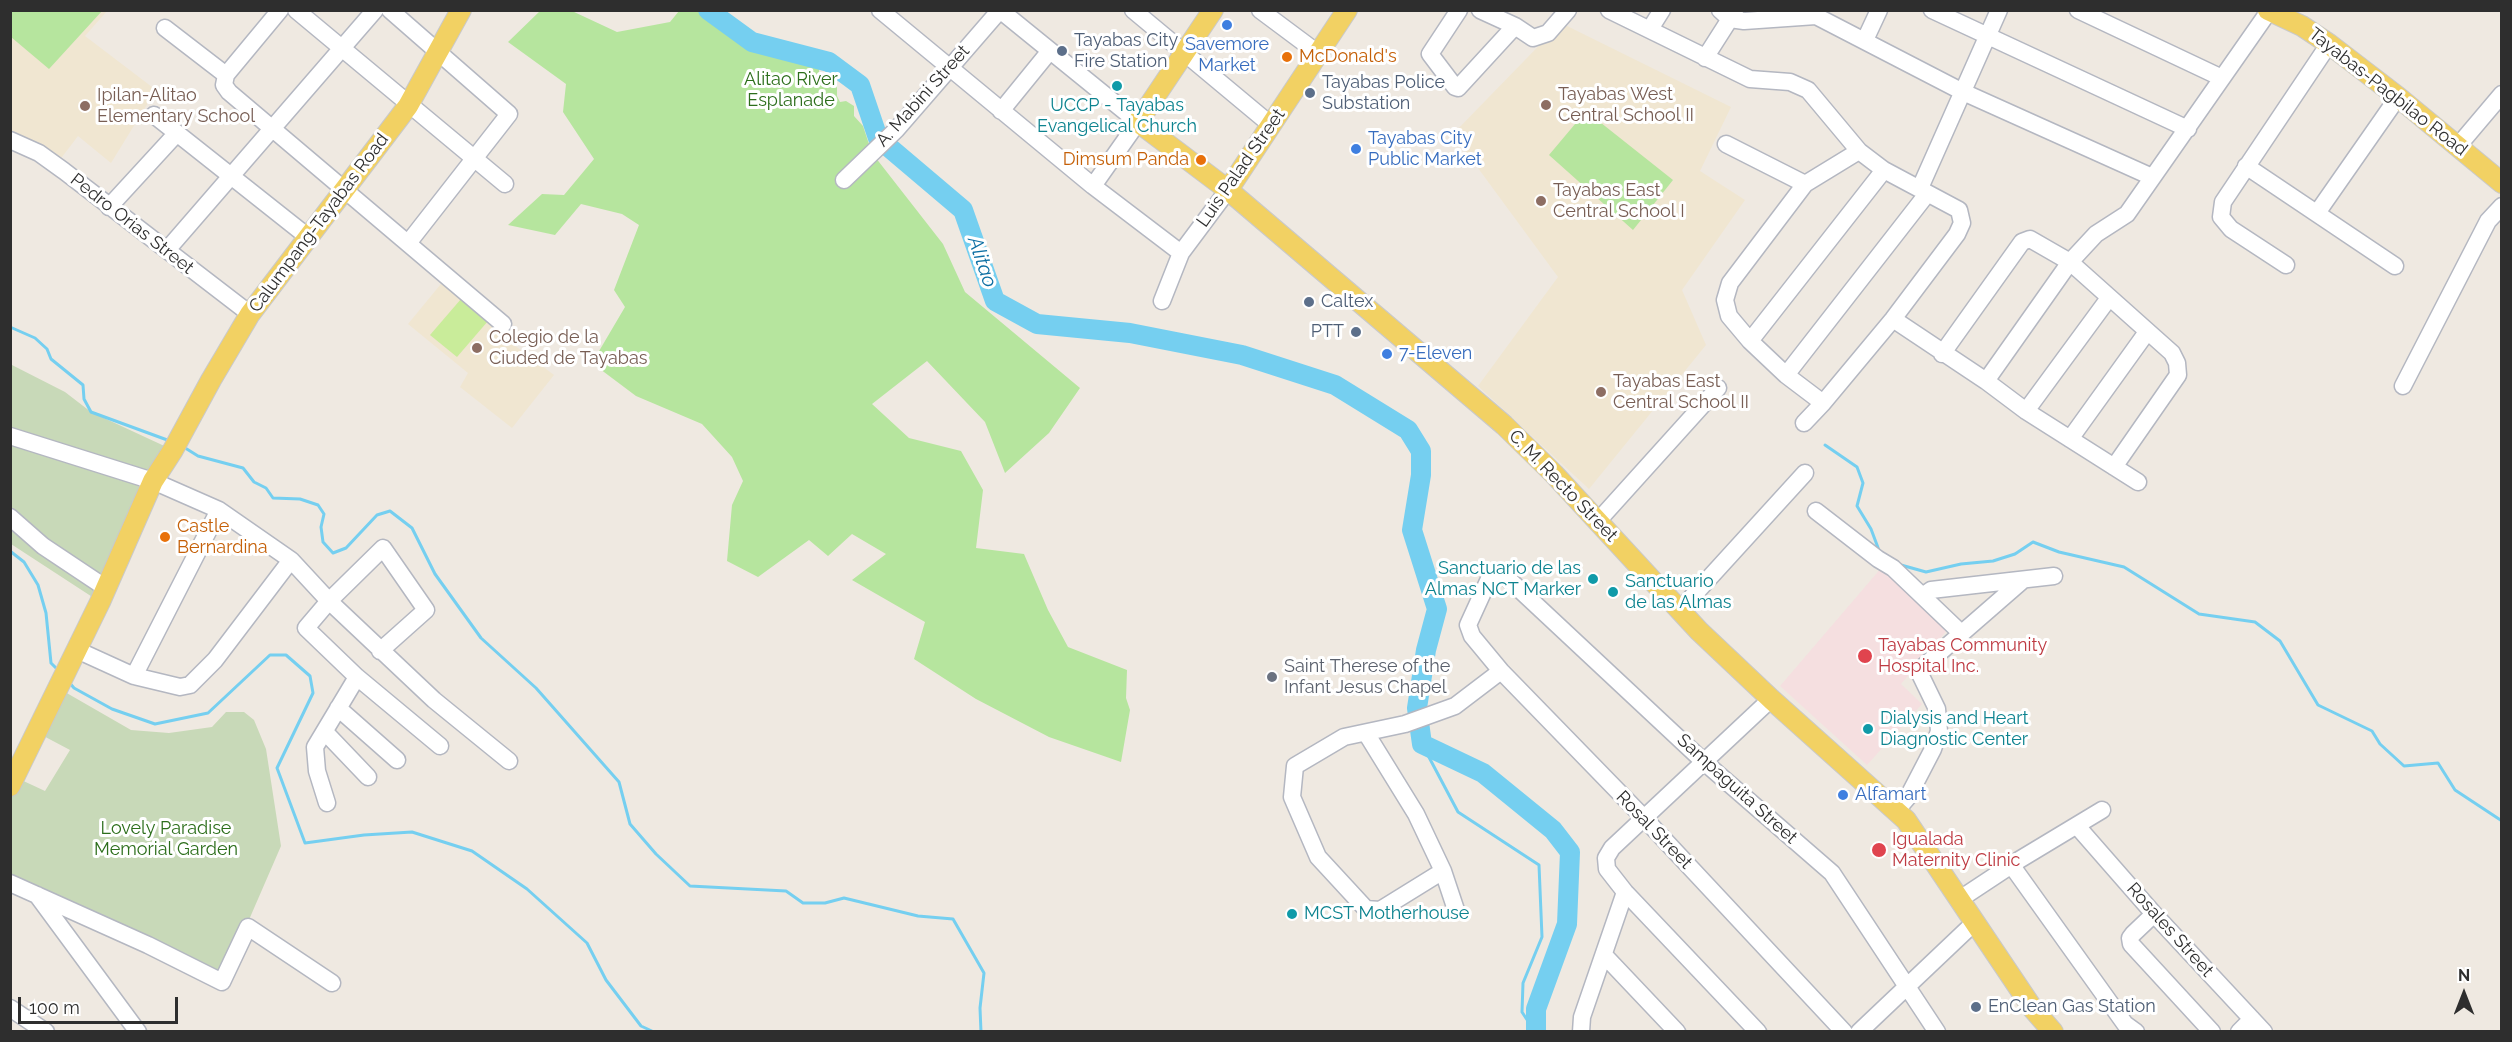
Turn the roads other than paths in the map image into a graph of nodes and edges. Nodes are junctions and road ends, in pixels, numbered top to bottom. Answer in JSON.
{"nodes":[{"id":1,"x":280,"y":10,"type":"edge"},
{"id":2,"x":296,"y":10,"type":"edge"},
{"id":3,"x":375,"y":10,"type":"edge"},
{"id":4,"x":390,"y":10,"type":"edge"},
{"id":5,"x":461,"y":10,"type":"edge"},
{"id":6,"x":880,"y":10,"type":"edge"},
{"id":7,"x":1000,"y":10,"type":"edge"},
{"id":8,"x":1133,"y":10,"type":"edge"},
{"id":9,"x":1213,"y":10,"type":"edge"},
{"id":10,"x":1260,"y":10,"type":"edge"},
{"id":11,"x":1347,"y":10,"type":"edge"},
{"id":12,"x":1459,"y":10,"type":"edge"},
{"id":13,"x":1480,"y":10,"type":"edge"},
{"id":14,"x":1568,"y":10,"type":"edge"},
{"id":15,"x":1609,"y":10,"type":"edge"},
{"id":16,"x":1662,"y":10,"type":"edge"},
{"id":17,"x":1879,"y":10,"type":"edge"},
{"id":18,"x":1932,"y":10,"type":"edge"},
{"id":19,"x":1999,"y":10,"type":"edge"},
{"id":20,"x":2078,"y":10,"type":"edge"},
{"id":21,"x":2268,"y":11,"type":"edge"},
{"id":22,"x":1728,"y":13,"type":"edge"},
{"id":23,"x":1515,"y":26,"type":"junction"},
{"id":24,"x":165,"y":28,"type":"dead end"},
{"id":25,"x":1650,"y":29,"type":"junction"},
{"id":26,"x":1988,"y":36,"type":"junction"},
{"id":27,"x":1865,"y":39,"type":"junction"},
{"id":28,"x":2330,"y":44,"type":"junction"},
{"id":29,"x":343,"y":49,"type":"junction"},
{"id":30,"x":440,"y":52,"type":"junction"},
{"id":31,"x":1049,"y":52,"type":"junction"},
{"id":32,"x":1185,"y":52,"type":"junction"},
{"id":33,"x":1319,"y":54,"type":"junction"},
{"id":34,"x":1705,"y":58,"type":"junction"},
{"id":35,"x":950,"y":70,"type":"junction"},
{"id":36,"x":226,"y":75,"type":"junction"},
{"id":37,"x":2222,"y":78,"type":"junction"},
{"id":38,"x":1963,"y":92,"type":"junction"},
{"id":39,"x":2502,"y":94,"type":"edge"},
{"id":40,"x":2398,"y":97,"type":"junction"},
{"id":41,"x":408,"y":106,"type":"junction"},
{"id":42,"x":1001,"y":111,"type":"junction"},
{"id":43,"x":154,"y":115,"type":"dead end"},
{"id":44,"x":1138,"y":122,"type":"junction"},
{"id":45,"x":1271,"y":125,"type":"junction"},
{"id":46,"x":2188,"y":129,"type":"junction"},
{"id":47,"x":274,"y":130,"type":"junction"},
{"id":48,"x":177,"y":133,"type":"junction"},
{"id":49,"x":10,"y":140,"type":"edge"},
{"id":50,"x":1726,"y":144,"type":"dead end"},
{"id":51,"x":2458,"y":146,"type":"junction"},
{"id":52,"x":1859,"y":151,"type":"junction"},
{"id":53,"x":472,"y":159,"type":"junction"},
{"id":54,"x":2246,"y":166,"type":"junction"},
{"id":55,"x":1884,"y":170,"type":"junction"},
{"id":56,"x":232,"y":177,"type":"junction"},
{"id":57,"x":2152,"y":177,"type":"junction"},
{"id":58,"x":844,"y":180,"type":"dead end"},
{"id":59,"x":2502,"y":183,"type":"edge"},
{"id":60,"x":505,"y":184,"type":"dead end"},
{"id":61,"x":1805,"y":184,"type":"junction"},
{"id":62,"x":1093,"y":186,"type":"junction"},
{"id":63,"x":345,"y":189,"type":"junction"},
{"id":64,"x":1228,"y":190,"type":"junction"},
{"id":65,"x":1924,"y":191,"type":"junction"},
{"id":66,"x":2502,"y":206,"type":"edge"},
{"id":67,"x":109,"y":207,"type":"junction"},
{"id":68,"x":2317,"y":213,"type":"junction"},
{"id":69,"x":308,"y":237,"type":"junction"},
{"id":70,"x":408,"y":242,"type":"junction"},
{"id":71,"x":167,"y":250,"type":"junction"},
{"id":72,"x":1181,"y":253,"type":"junction"},
{"id":73,"x":2070,"y":262,"type":"junction"},
{"id":74,"x":2286,"y":265,"type":"dead end"},
{"id":75,"x":2395,"y":266,"type":"dead end"},
{"id":76,"x":2109,"y":298,"type":"junction"},
{"id":77,"x":1162,"y":301,"type":"dead end"},
{"id":78,"x":250,"y":314,"type":"junction"},
{"id":79,"x":1893,"y":319,"type":"junction"},
{"id":80,"x":503,"y":324,"type":"dead end"},
{"id":81,"x":2147,"y":332,"type":"junction"},
{"id":82,"x":1750,"y":341,"type":"junction"},
{"id":83,"x":1942,"y":354,"type":"junction"},
{"id":84,"x":1786,"y":375,"type":"junction"},
{"id":85,"x":1986,"y":381,"type":"junction"},
{"id":86,"x":2403,"y":386,"type":"dead end"},
{"id":87,"x":1718,"y":388,"type":"dead end"},
{"id":88,"x":1823,"y":403,"type":"junction"},
{"id":89,"x":2026,"y":411,"type":"junction"},
{"id":90,"x":1804,"y":423,"type":"dead end"},
{"id":91,"x":10,"y":436,"type":"edge"},
{"id":92,"x":2070,"y":439,"type":"junction"},
{"id":93,"x":2114,"y":467,"type":"junction"},
{"id":94,"x":1805,"y":473,"type":"dead end"},
{"id":95,"x":153,"y":481,"type":"junction"},
{"id":96,"x":2138,"y":482,"type":"dead end"},
{"id":97,"x":219,"y":510,"type":"junction"},
{"id":98,"x":1816,"y":511,"type":"dead end"},
{"id":99,"x":10,"y":517,"type":"edge"},
{"id":100,"x":1598,"y":521,"type":"junction"},
{"id":101,"x":291,"y":560,"type":"junction"},
{"id":102,"x":2054,"y":576,"type":"dead end"},
{"id":103,"x":2024,"y":580,"type":"junction"},
{"id":104,"x":106,"y":588,"type":"junction"},
{"id":105,"x":1924,"y":595,"type":"junction"},
{"id":106,"x":329,"y":602,"type":"junction"},
{"id":107,"x":1681,"y":609,"type":"junction"},
{"id":108,"x":1468,"y":625,"type":"joint"},
{"id":109,"x":1960,"y":632,"type":"junction"},
{"id":110,"x":77,"y":650,"type":"junction"},
{"id":111,"x":380,"y":651,"type":"junction"},
{"id":112,"x":1501,"y":671,"type":"junction"},
{"id":113,"x":134,"y":676,"type":"junction"},
{"id":114,"x":357,"y":677,"type":"junction"},
{"id":115,"x":1771,"y":699,"type":"junction"},
{"id":116,"x":338,"y":708,"type":"junction"},
{"id":117,"x":325,"y":732,"type":"junction"},
{"id":118,"x":1366,"y":733,"type":"junction"},
{"id":119,"x":440,"y":746,"type":"dead end"},
{"id":120,"x":397,"y":760,"type":"dead end"},
{"id":121,"x":509,"y":761,"type":"dead end"},
{"id":122,"x":1703,"y":761,"type":"junction"},
{"id":123,"x":368,"y":777,"type":"dead end"},
{"id":124,"x":10,"y":786,"type":"edge"},
{"id":125,"x":327,"y":803,"type":"dead end"},
{"id":126,"x":2102,"y":810,"type":"dead end"},
{"id":127,"x":1896,"y":811,"type":"junction"},
{"id":128,"x":1644,"y":819,"type":"junction"},
{"id":129,"x":2077,"y":826,"type":"junction"},
{"id":130,"x":2012,"y":866,"type":"junction"},
{"id":131,"x":1443,"y":871,"type":"junction"},
{"id":132,"x":10,"y":883,"type":"edge"},
{"id":133,"x":1625,"y":892,"type":"junction"},
{"id":134,"x":37,"y":895,"type":"junction"},
{"id":135,"x":1960,"y":899,"type":"junction"},
{"id":136,"x":1456,"y":910,"type":"dead end"},
{"id":137,"x":2154,"y":914,"type":"junction"},
{"id":138,"x":1974,"y":923,"type":"junction"},
{"id":139,"x":1604,"y":955,"type":"junction"},
{"id":140,"x":332,"y":983,"type":"dead end"},
{"id":141,"x":1908,"y":987,"type":"junction"},
{"id":142,"x":10,"y":1008,"type":"edge"},
{"id":143,"x":2252,"y":1019,"type":"junction"},
{"id":144,"x":46,"y":1032,"type":"edge"},
{"id":145,"x":138,"y":1032,"type":"edge"},
{"id":146,"x":1581,"y":1032,"type":"edge"},
{"id":147,"x":1677,"y":1032,"type":"edge"},
{"id":148,"x":1758,"y":1032,"type":"edge"},
{"id":149,"x":1844,"y":1032,"type":"edge"},
{"id":150,"x":1859,"y":1032,"type":"edge"},
{"id":151,"x":1937,"y":1032,"type":"edge"},
{"id":152,"x":2053,"y":1032,"type":"edge"},
{"id":153,"x":2136,"y":1032,"type":"edge"},
{"id":154,"x":2212,"y":1032,"type":"edge"},
{"id":155,"x":2239,"y":1032,"type":"edge"},
{"id":156,"x":2264,"y":1032,"type":"edge"}],
"edges":[{"from":1,"to":36,"type":"street"},
{"from":2,"to":29,"type":"street"},
{"from":3,"to":29,"type":"street"},
{"from":4,"to":30,"type":"street"},
{"from":5,"to":30,"type":"main road","name":"Calumpang-Tayabas Road"},
{"from":6,"to":35,"type":"street"},
{"from":7,"to":31,"type":"street","name":"C. M. Recto Street"},
{"from":7,"to":35,"type":"street","name":"A. Mabini Street"},
{"from":8,"to":32,"type":"street"},
{"from":9,"to":32,"type":"main road"},
{"from":10,"to":33,"type":"street"},
{"from":11,"to":33,"type":"main road","name":"Luis Palad Street"},
{"from":12,"to":23,"type":"street"},
{"from":13,"to":23,"type":"street"},
{"from":14,"to":23,"type":"street"},
{"from":15,"to":25,"type":"street"},
{"from":16,"to":25,"type":"street"},
{"from":17,"to":27,"type":"street"},
{"from":18,"to":26,"type":"street"},
{"from":19,"to":26,"type":"street"},
{"from":20,"to":37,"type":"street"},
{"from":21,"to":28,"type":"main road","name":"Tayabas-Pagbilao Road"},
{"from":21,"to":37,"type":"street"},
{"from":22,"to":27,"type":"street"},
{"from":22,"to":34,"type":"street"},
{"from":24,"to":36,"type":"street"},
{"from":25,"to":34,"type":"street"},
{"from":26,"to":38,"type":"street"},
{"from":26,"to":46,"type":"street"},
{"from":27,"to":38,"type":"street"},
{"from":28,"to":40,"type":"main road","name":"Tayabas-Pagbilao Road"},
{"from":28,"to":54,"type":"street"},
{"from":29,"to":41,"type":"street"},
{"from":29,"to":47,"type":"street"},
{"from":30,"to":41,"type":"main road","name":"Calumpang-Tayabas Road"},
{"from":30,"to":53,"type":"street"},
{"from":31,"to":42,"type":"street"},
{"from":31,"to":44,"type":"street","name":"C. M. Recto Street"},
{"from":32,"to":44,"type":"main road"},
{"from":32,"to":45,"type":"street"},
{"from":33,"to":45,"type":"main road","name":"Luis Palad Street"},
{"from":34,"to":52,"type":"street"},
{"from":35,"to":42,"type":"street"},
{"from":35,"to":58,"type":"street","name":"A. Mabini Street"},
{"from":36,"to":47,"type":"street"},
{"from":37,"to":46,"type":"street"},
{"from":38,"to":57,"type":"street"},
{"from":38,"to":65,"type":"street"},
{"from":39,"to":51,"type":"street"},
{"from":40,"to":51,"type":"main road","name":"Tayabas-Pagbilao Road"},
{"from":40,"to":68,"type":"street"},
{"from":41,"to":53,"type":"street"},
{"from":41,"to":63,"type":"main road","name":"Calumpang-Tayabas Road"},
{"from":42,"to":62,"type":"street"},
{"from":43,"to":48,"type":"street"},
{"from":44,"to":62,"type":"street"},
{"from":44,"to":64,"type":"main road","name":"C. M. Recto Street"},
{"from":45,"to":64,"type":"main road","name":"Luis Palad Street"},
{"from":46,"to":57,"type":"street"},
{"from":47,"to":56,"type":"street"},
{"from":47,"to":63,"type":"street"},
{"from":48,"to":56,"type":"street"},
{"from":48,"to":67,"type":"street"},
{"from":49,"to":67,"type":"street","name":"Pedro Orias Street"},
{"from":50,"to":61,"type":"street"},
{"from":51,"to":59,"type":"main road","name":"Tayabas-Pagbilao Road"},
{"from":52,"to":55,"type":"street"},
{"from":52,"to":61,"type":"street"},
{"from":53,"to":60,"type":"street"},
{"from":53,"to":70,"type":"street"},
{"from":54,"to":68,"type":"street"},
{"from":54,"to":74,"type":"street"},
{"from":55,"to":65,"type":"street"},
{"from":55,"to":82,"type":"street"},
{"from":56,"to":69,"type":"street"},
{"from":56,"to":71,"type":"street"},
{"from":57,"to":73,"type":"street"},
{"from":61,"to":82,"type":"street"},
{"from":62,"to":72,"type":"street"},
{"from":63,"to":69,"type":"main road","name":"Calumpang-Tayabas Road"},
{"from":63,"to":70,"type":"street"},
{"from":64,"to":72,"type":"street","name":"Luis Palad Street"},
{"from":64,"to":100,"type":"main road","name":"C. M. Recto Street"},
{"from":65,"to":79,"type":"street"},
{"from":65,"to":84,"type":"street"},
{"from":66,"to":86,"type":"street"},
{"from":67,"to":71,"type":"street","name":"Pedro Orias Street"},
{"from":68,"to":75,"type":"street"},
{"from":69,"to":78,"type":"main road","name":"Calumpang-Tayabas Road"},
{"from":70,"to":80,"type":"street"},
{"from":71,"to":78,"type":"street","name":"Pedro Orias Street"},
{"from":72,"to":77,"type":"street","name":"Luis Palad Street"},
{"from":73,"to":76,"type":"street"},
{"from":73,"to":83,"type":"street"},
{"from":73,"to":85,"type":"street"},
{"from":76,"to":81,"type":"street"},
{"from":76,"to":89,"type":"street"},
{"from":78,"to":95,"type":"main road","name":"Calumpang-Tayabas Road"},
{"from":79,"to":83,"type":"street"},
{"from":79,"to":88,"type":"street"},
{"from":81,"to":92,"type":"street"},
{"from":81,"to":93,"type":"street"},
{"from":82,"to":84,"type":"street"},
{"from":83,"to":85,"type":"street"},
{"from":84,"to":88,"type":"street"},
{"from":85,"to":89,"type":"street"},
{"from":87,"to":100,"type":"street"},
{"from":88,"to":90,"type":"street"},
{"from":89,"to":92,"type":"street"},
{"from":91,"to":95,"type":"street"},
{"from":92,"to":93,"type":"street"},
{"from":93,"to":96,"type":"street"},
{"from":94,"to":107,"type":"street"},
{"from":95,"to":97,"type":"street"},
{"from":95,"to":104,"type":"main road","name":"Calumpang-Tayabas Road"},
{"from":97,"to":101,"type":"street"},
{"from":97,"to":113,"type":"street"},
{"from":98,"to":105,"type":"street"},
{"from":99,"to":104,"type":"street"},
{"from":100,"to":107,"type":"main road","name":"C. M. Recto Street"},
{"from":101,"to":106,"type":"street"},
{"from":101,"to":113,"type":"street"},
{"from":102,"to":103,"type":"street"},
{"from":103,"to":105,"type":"street"},
{"from":103,"to":109,"type":"street"},
{"from":104,"to":110,"type":"main road","name":"Calumpang-Tayabas Road"},
{"from":105,"to":109,"type":"street"},
{"from":106,"to":111,"type":"street"},
{"from":106,"to":111,"type":"street"},
{"from":106,"to":114,"type":"street"},
{"from":107,"to":115,"type":"main road","name":"C. M. Recto Street"},
{"from":108,"to":112,"type":"street","name":"Rosal Street"},
{"from":108,"to":122,"type":"street","name":"Sampaguita Street"},
{"from":109,"to":127,"type":"street"},
{"from":110,"to":113,"type":"street"},
{"from":110,"to":124,"type":"main road","name":"Calumpang-Tayabas Road"},
{"from":111,"to":121,"type":"street"},
{"from":112,"to":118,"type":"street"},
{"from":112,"to":128,"type":"street","name":"Rosal Street"},
{"from":114,"to":116,"type":"street"},
{"from":114,"to":119,"type":"street"},
{"from":115,"to":122,"type":"street"},
{"from":115,"to":127,"type":"main road","name":"C. M. Recto Street"},
{"from":116,"to":117,"type":"street"},
{"from":116,"to":120,"type":"street"},
{"from":117,"to":123,"type":"street"},
{"from":117,"to":125,"type":"street"},
{"from":118,"to":131,"type":"street"},
{"from":118,"to":131,"type":"street"},
{"from":122,"to":128,"type":"street"},
{"from":122,"to":141,"type":"street","name":"Sampaguita Street"},
{"from":126,"to":129,"type":"street"},
{"from":127,"to":135,"type":"main road","name":"C. M. Recto Street"},
{"from":128,"to":133,"type":"street"},
{"from":128,"to":149,"type":"street","name":"Rosal Street"},
{"from":129,"to":130,"type":"street"},
{"from":129,"to":137,"type":"street","name":"Rosales Street"},
{"from":130,"to":135,"type":"street"},
{"from":130,"to":153,"type":"street"},
{"from":131,"to":136,"type":"street"},
{"from":132,"to":134,"type":"street"},
{"from":133,"to":139,"type":"street"},
{"from":133,"to":148,"type":"street"},
{"from":134,"to":140,"type":"street"},
{"from":134,"to":145,"type":"street"},
{"from":135,"to":138,"type":"main road","name":"C. M. Recto Street"},
{"from":137,"to":143,"type":"street","name":"Rosales Street"},
{"from":137,"to":154,"type":"street"},
{"from":138,"to":141,"type":"street"},
{"from":138,"to":152,"type":"main road","name":"C. M. Recto Street"},
{"from":139,"to":146,"type":"street"},
{"from":139,"to":147,"type":"street"},
{"from":141,"to":150,"type":"street"},
{"from":141,"to":151,"type":"street","name":"Sampaguita Street"},
{"from":142,"to":144,"type":"street"},
{"from":143,"to":155,"type":"street"},
{"from":143,"to":156,"type":"street","name":"Rosales Street"}]}
